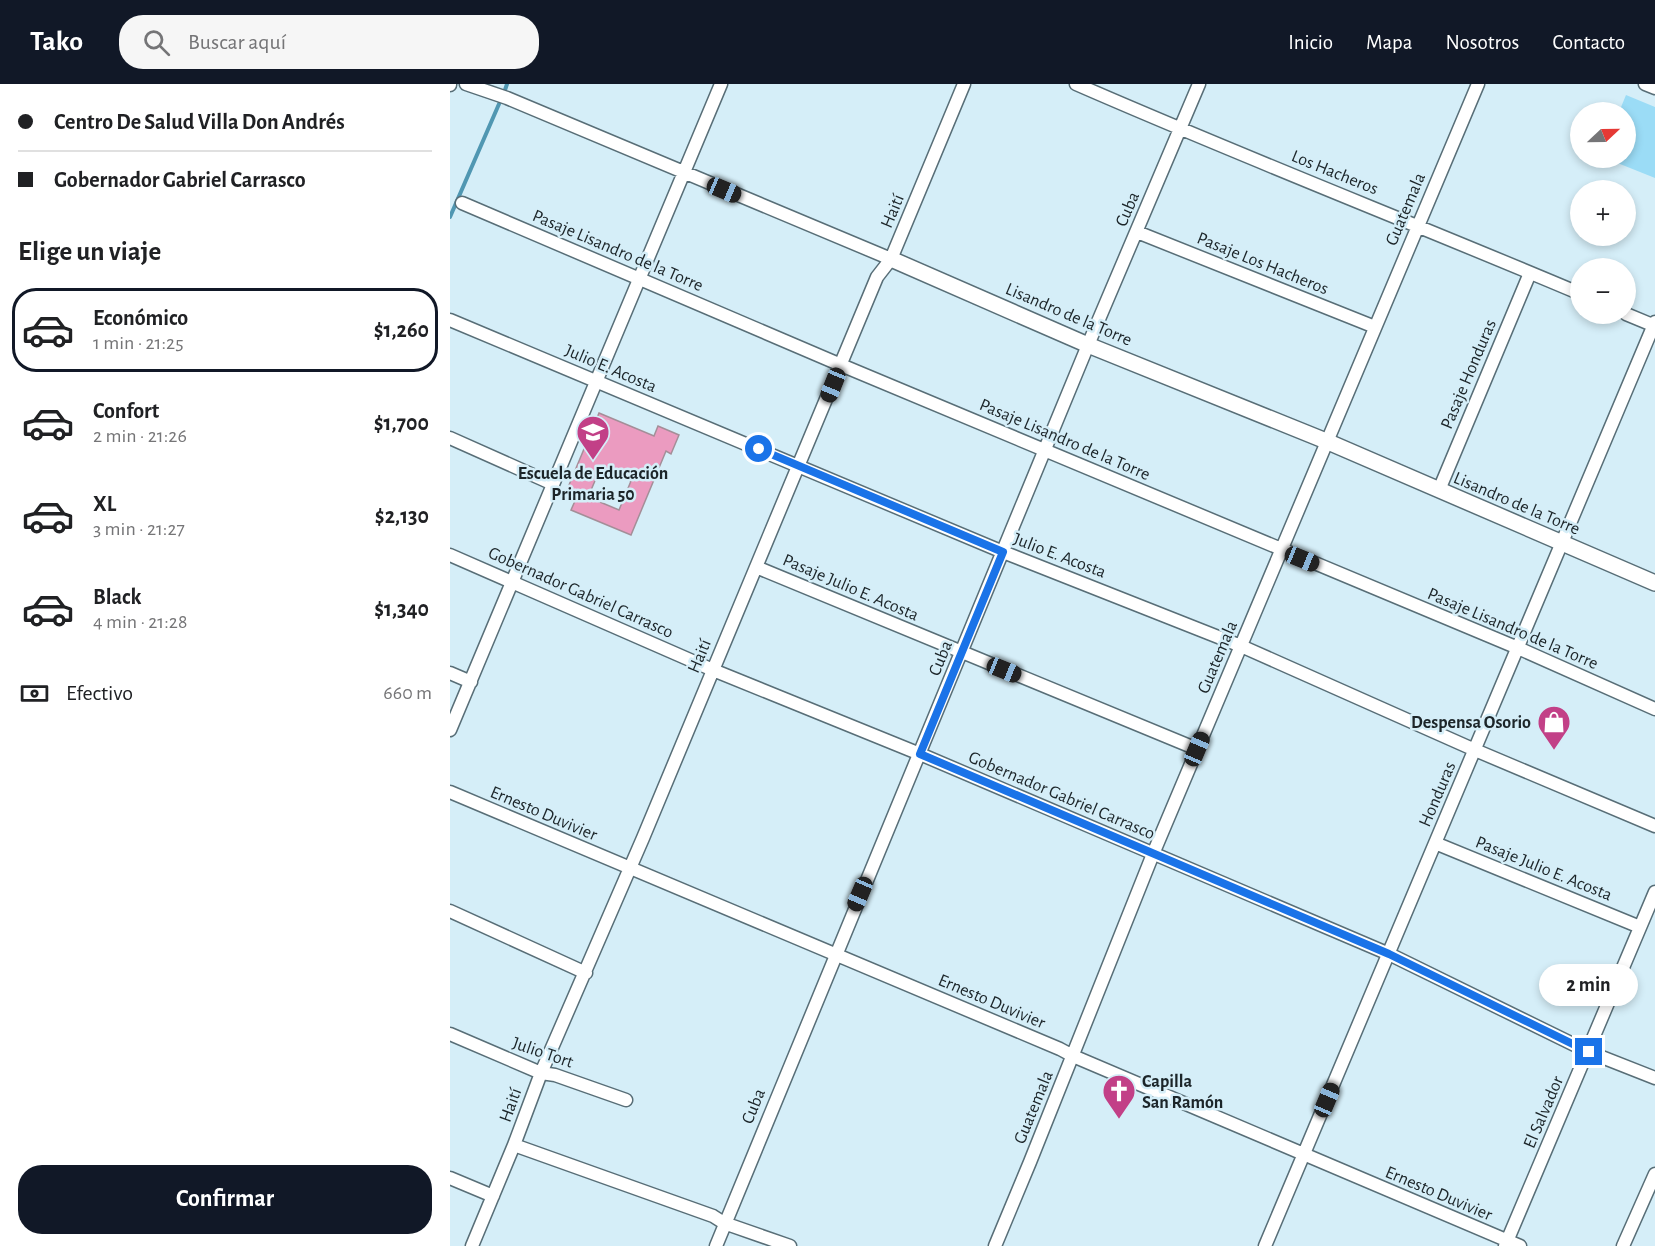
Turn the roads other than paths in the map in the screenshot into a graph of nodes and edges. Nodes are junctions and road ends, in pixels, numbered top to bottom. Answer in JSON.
{"nodes":[{"id":1,"x":466,"y":84,"type":"edge"},
{"id":2,"x":721,"y":84,"type":"edge"},
{"id":3,"x":964,"y":84,"type":"edge"},
{"id":4,"x":1076,"y":84,"type":"edge"},
{"id":5,"x":1199,"y":84,"type":"edge"},
{"id":6,"x":1478,"y":84,"type":"edge"},
{"id":7,"x":1645,"y":84,"type":"edge"},
{"id":8,"x":1655,"y":88,"type":"edge"},
{"id":9,"x":1180,"y":129,"type":"junction"},
{"id":10,"x":683,"y":173,"type":"junction"},
{"id":11,"x":462,"y":203,"type":"dead end"},
{"id":12,"x":1417,"y":225,"type":"junction"},
{"id":13,"x":1137,"y":232,"type":"junction"},
{"id":14,"x":891,"y":259,"type":"junction"},
{"id":15,"x":1530,"y":273,"type":"junction"},
{"id":16,"x":638,"y":278,"type":"junction"},
{"id":17,"x":1570,"y":289,"type":"edge"},
{"id":18,"x":1636,"y":318,"type":"edge"},
{"id":19,"x":450,"y":320,"type":"edge"},
{"id":20,"x":1654,"y":324,"type":"edge"},
{"id":21,"x":1375,"y":327,"type":"junction"},
{"id":22,"x":1088,"y":345,"type":"junction"},
{"id":23,"x":841,"y":365,"type":"junction"},
{"id":24,"x":596,"y":381,"type":"junction"},
{"id":25,"x":450,"y":438,"type":"edge"},
{"id":26,"x":1326,"y":441,"type":"junction"},
{"id":27,"x":1045,"y":450,"type":"junction"},
{"id":28,"x":799,"y":466,"type":"junction"},
{"id":29,"x":553,"y":484,"type":"junction"},
{"id":30,"x":1439,"y":490,"type":"junction"},
{"id":31,"x":1562,"y":543,"type":"junction"},
{"id":32,"x":1281,"y":550,"type":"junction"},
{"id":33,"x":1003,"y":552,"type":"junction"},
{"id":34,"x":450,"y":555,"type":"edge"},
{"id":35,"x":756,"y":567,"type":"junction"},
{"id":36,"x":513,"y":582,"type":"junction"},
{"id":37,"x":1655,"y":583,"type":"edge"},
{"id":38,"x":1241,"y":646,"type":"junction"},
{"id":39,"x":1518,"y":648,"type":"junction"},
{"id":40,"x":961,"y":652,"type":"junction"},
{"id":41,"x":713,"y":670,"type":"junction"},
{"id":42,"x":450,"y":673,"type":"edge"},
{"id":43,"x":471,"y":682,"type":"junction"},
{"id":44,"x":1655,"y":709,"type":"edge"},
{"id":45,"x":450,"y":730,"type":"edge"},
{"id":46,"x":1197,"y":749,"type":"junction"},
{"id":47,"x":1475,"y":750,"type":"junction"},
{"id":48,"x":920,"y":754,"type":"junction"},
{"id":49,"x":450,"y":792,"type":"edge"},
{"id":50,"x":1655,"y":826,"type":"edge"},
{"id":51,"x":1435,"y":843,"type":"junction"},
{"id":52,"x":1153,"y":854,"type":"junction"},
{"id":53,"x":630,"y":869,"type":"junction"},
{"id":54,"x":1655,"y":892,"type":"edge"},
{"id":55,"x":450,"y":911,"type":"edge"},
{"id":56,"x":1640,"y":927,"type":"junction"},
{"id":57,"x":1389,"y":954,"type":"junction"},
{"id":58,"x":835,"y":955,"type":"junction"},
{"id":59,"x":586,"y":973,"type":"junction"},
{"id":60,"x":450,"y":1035,"type":"edge"},
{"id":61,"x":1589,"y":1052,"type":"junction"},
{"id":62,"x":1073,"y":1056,"type":"junction"},
{"id":63,"x":541,"y":1073,"type":"junction"},
{"id":64,"x":1655,"y":1078,"type":"edge"},
{"id":65,"x":626,"y":1100,"type":"dead end"},
{"id":66,"x":514,"y":1145,"type":"junction"},
{"id":67,"x":1304,"y":1155,"type":"junction"},
{"id":68,"x":1655,"y":1174,"type":"edge"},
{"id":69,"x":450,"y":1178,"type":"edge"},
{"id":70,"x":493,"y":1196,"type":"junction"},
{"id":71,"x":724,"y":1223,"type":"junction"},
{"id":72,"x":1506,"y":1243,"type":"edge"},
{"id":73,"x":472,"y":1246,"type":"edge"},
{"id":74,"x":716,"y":1246,"type":"edge"},
{"id":75,"x":790,"y":1246,"type":"edge"},
{"id":76,"x":995,"y":1246,"type":"edge"},
{"id":77,"x":1265,"y":1246,"type":"edge"},
{"id":78,"x":1520,"y":1246,"type":"edge"},
{"id":79,"x":1623,"y":1246,"type":"edge"}],
"edges":[{"from":1,"to":10,"type":"street","name":"Lisandro de la Torre"},
{"from":2,"to":10,"type":"street"},
{"from":3,"to":14,"type":"street","name":"Haití"},
{"from":4,"to":9,"type":"street","name":"Los Hacheros"},
{"from":5,"to":9,"type":"street","name":"Cuba"},
{"from":6,"to":12,"type":"street","name":"Guatemala"},
{"from":7,"to":8,"type":"street"},
{"from":9,"to":12,"type":"street","name":"Los Hacheros"},
{"from":9,"to":13,"type":"street","name":"Cuba"},
{"from":10,"to":14,"type":"street","name":"Lisandro de la Torre"},
{"from":10,"to":16,"type":"street"},
{"from":11,"to":16,"type":"street","name":"Pasaje Lisandro de la Torre"},
{"from":12,"to":15,"type":"street","name":"Los Hacheros"},
{"from":12,"to":21,"type":"street","name":"Guatemala"},
{"from":13,"to":21,"type":"street","name":"Pasaje Los Hacheros"},
{"from":13,"to":22,"type":"street","name":"Cuba"},
{"from":14,"to":22,"type":"main road","name":"Lisandro de la Torre"},
{"from":14,"to":23,"type":"street","name":"Haití"},
{"from":15,"to":17,"type":"street","name":"Los Hacheros"},
{"from":15,"to":30,"type":"street","name":"Pasaje Honduras"},
{"from":16,"to":23,"type":"street","name":"Pasaje Lisandro de la Torre"},
{"from":16,"to":24,"type":"street"},
{"from":18,"to":20,"type":"street"},
{"from":19,"to":24,"type":"street","name":"Julio E. Acosta"},
{"from":20,"to":31,"type":"street","name":"Honduras"},
{"from":21,"to":26,"type":"street","name":"Guatemala"},
{"from":22,"to":26,"type":"main road","name":"Lisandro de la Torre"},
{"from":22,"to":27,"type":"street","name":"Cuba"},
{"from":23,"to":27,"type":"street","name":"Pasaje Lisandro de la Torre"},
{"from":23,"to":28,"type":"street","name":"Haití"},
{"from":24,"to":28,"type":"street","name":"Julio E. Acosta"},
{"from":24,"to":29,"type":"street"},
{"from":25,"to":29,"type":"street"},
{"from":26,"to":30,"type":"main road","name":"Lisandro de la Torre"},
{"from":26,"to":32,"type":"street","name":"Guatemala"},
{"from":27,"to":32,"type":"street","name":"Pasaje Lisandro de la Torre"},
{"from":27,"to":33,"type":"street","name":"Cuba"},
{"from":28,"to":33,"type":"street","name":"Julio E. Acosta"},
{"from":28,"to":35,"type":"street","name":"Haití"},
{"from":29,"to":36,"type":"street"},
{"from":30,"to":31,"type":"main road","name":"Lisandro de la Torre"},
{"from":31,"to":37,"type":"main road","name":"Lisandro de la Torre"},
{"from":31,"to":39,"type":"street","name":"Honduras"},
{"from":32,"to":38,"type":"street","name":"Guatemala"},
{"from":32,"to":39,"type":"street","name":"Pasaje Lisandro de la Torre"},
{"from":33,"to":38,"type":"street","name":"Julio E. Acosta"},
{"from":33,"to":40,"type":"street","name":"Cuba"},
{"from":34,"to":36,"type":"street","name":"Gobernador Gabriel Carrasco"},
{"from":35,"to":40,"type":"street","name":"Pasaje Julio E. Acosta"},
{"from":35,"to":41,"type":"street","name":"Haití"},
{"from":36,"to":41,"type":"street","name":"Gobernador Gabriel Carrasco"},
{"from":36,"to":43,"type":"street"},
{"from":38,"to":46,"type":"street","name":"Guatemala"},
{"from":38,"to":47,"type":"street","name":"Julio E. Acosta"},
{"from":39,"to":44,"type":"street","name":"Pasaje Lisandro de la Torre"},
{"from":39,"to":47,"type":"street","name":"Honduras"},
{"from":40,"to":46,"type":"street","name":"Pasaje Julio E. Acosta"},
{"from":40,"to":48,"type":"street","name":"Cuba"},
{"from":41,"to":48,"type":"street","name":"Gobernador Gabriel Carrasco"},
{"from":41,"to":53,"type":"street","name":"Haití"},
{"from":42,"to":43,"type":"street"},
{"from":43,"to":45,"type":"street"},
{"from":46,"to":52,"type":"street","name":"Guatemala"},
{"from":47,"to":50,"type":"street","name":"Julio E. Acosta"},
{"from":47,"to":51,"type":"street","name":"Honduras"},
{"from":48,"to":52,"type":"street","name":"Gobernador Gabriel Carrasco"},
{"from":48,"to":58,"type":"street","name":"Cuba"},
{"from":49,"to":53,"type":"street","name":"Ernesto Duvivier"},
{"from":51,"to":56,"type":"street","name":"Pasaje Julio E. Acosta"},
{"from":51,"to":57,"type":"street","name":"Honduras"},
{"from":52,"to":57,"type":"street","name":"Gobernador Gabriel Carrasco"},
{"from":52,"to":62,"type":"street","name":"Guatemala"},
{"from":53,"to":58,"type":"street","name":"Ernesto Duvivier"},
{"from":53,"to":59,"type":"street","name":"Haití"},
{"from":54,"to":56,"type":"street","name":"El Salvador"},
{"from":55,"to":59,"type":"street"},
{"from":56,"to":61,"type":"street","name":"El Salvador"},
{"from":57,"to":61,"type":"street","name":"Gobernador Gabriel Carrasco"},
{"from":57,"to":67,"type":"street","name":"Honduras"},
{"from":58,"to":62,"type":"street","name":"Ernesto Duvivier"},
{"from":58,"to":71,"type":"street","name":"Cuba"},
{"from":59,"to":63,"type":"street","name":"Haití"},
{"from":60,"to":63,"type":"street","name":"Julio Tort"},
{"from":61,"to":64,"type":"street","name":"Gobernador Gabriel Carrasco"},
{"from":61,"to":72,"type":"street","name":"El Salvador"},
{"from":62,"to":67,"type":"street","name":"Ernesto Duvivier"},
{"from":62,"to":76,"type":"street","name":"Guatemala"},
{"from":63,"to":65,"type":"street","name":"Julio Tort"},
{"from":63,"to":66,"type":"street","name":"Haití"},
{"from":66,"to":70,"type":"street","name":"Haití"},
{"from":66,"to":71,"type":"street"},
{"from":67,"to":72,"type":"street","name":"Ernesto Duvivier"},
{"from":67,"to":77,"type":"street","name":"Honduras"},
{"from":68,"to":79,"type":"street"},
{"from":69,"to":70,"type":"street"},
{"from":70,"to":73,"type":"street","name":"Haití"},
{"from":71,"to":74,"type":"street","name":"Cuba"},
{"from":71,"to":75,"type":"street"},
{"from":72,"to":78,"type":"street","name":"Ernesto Duvivier"}]}
